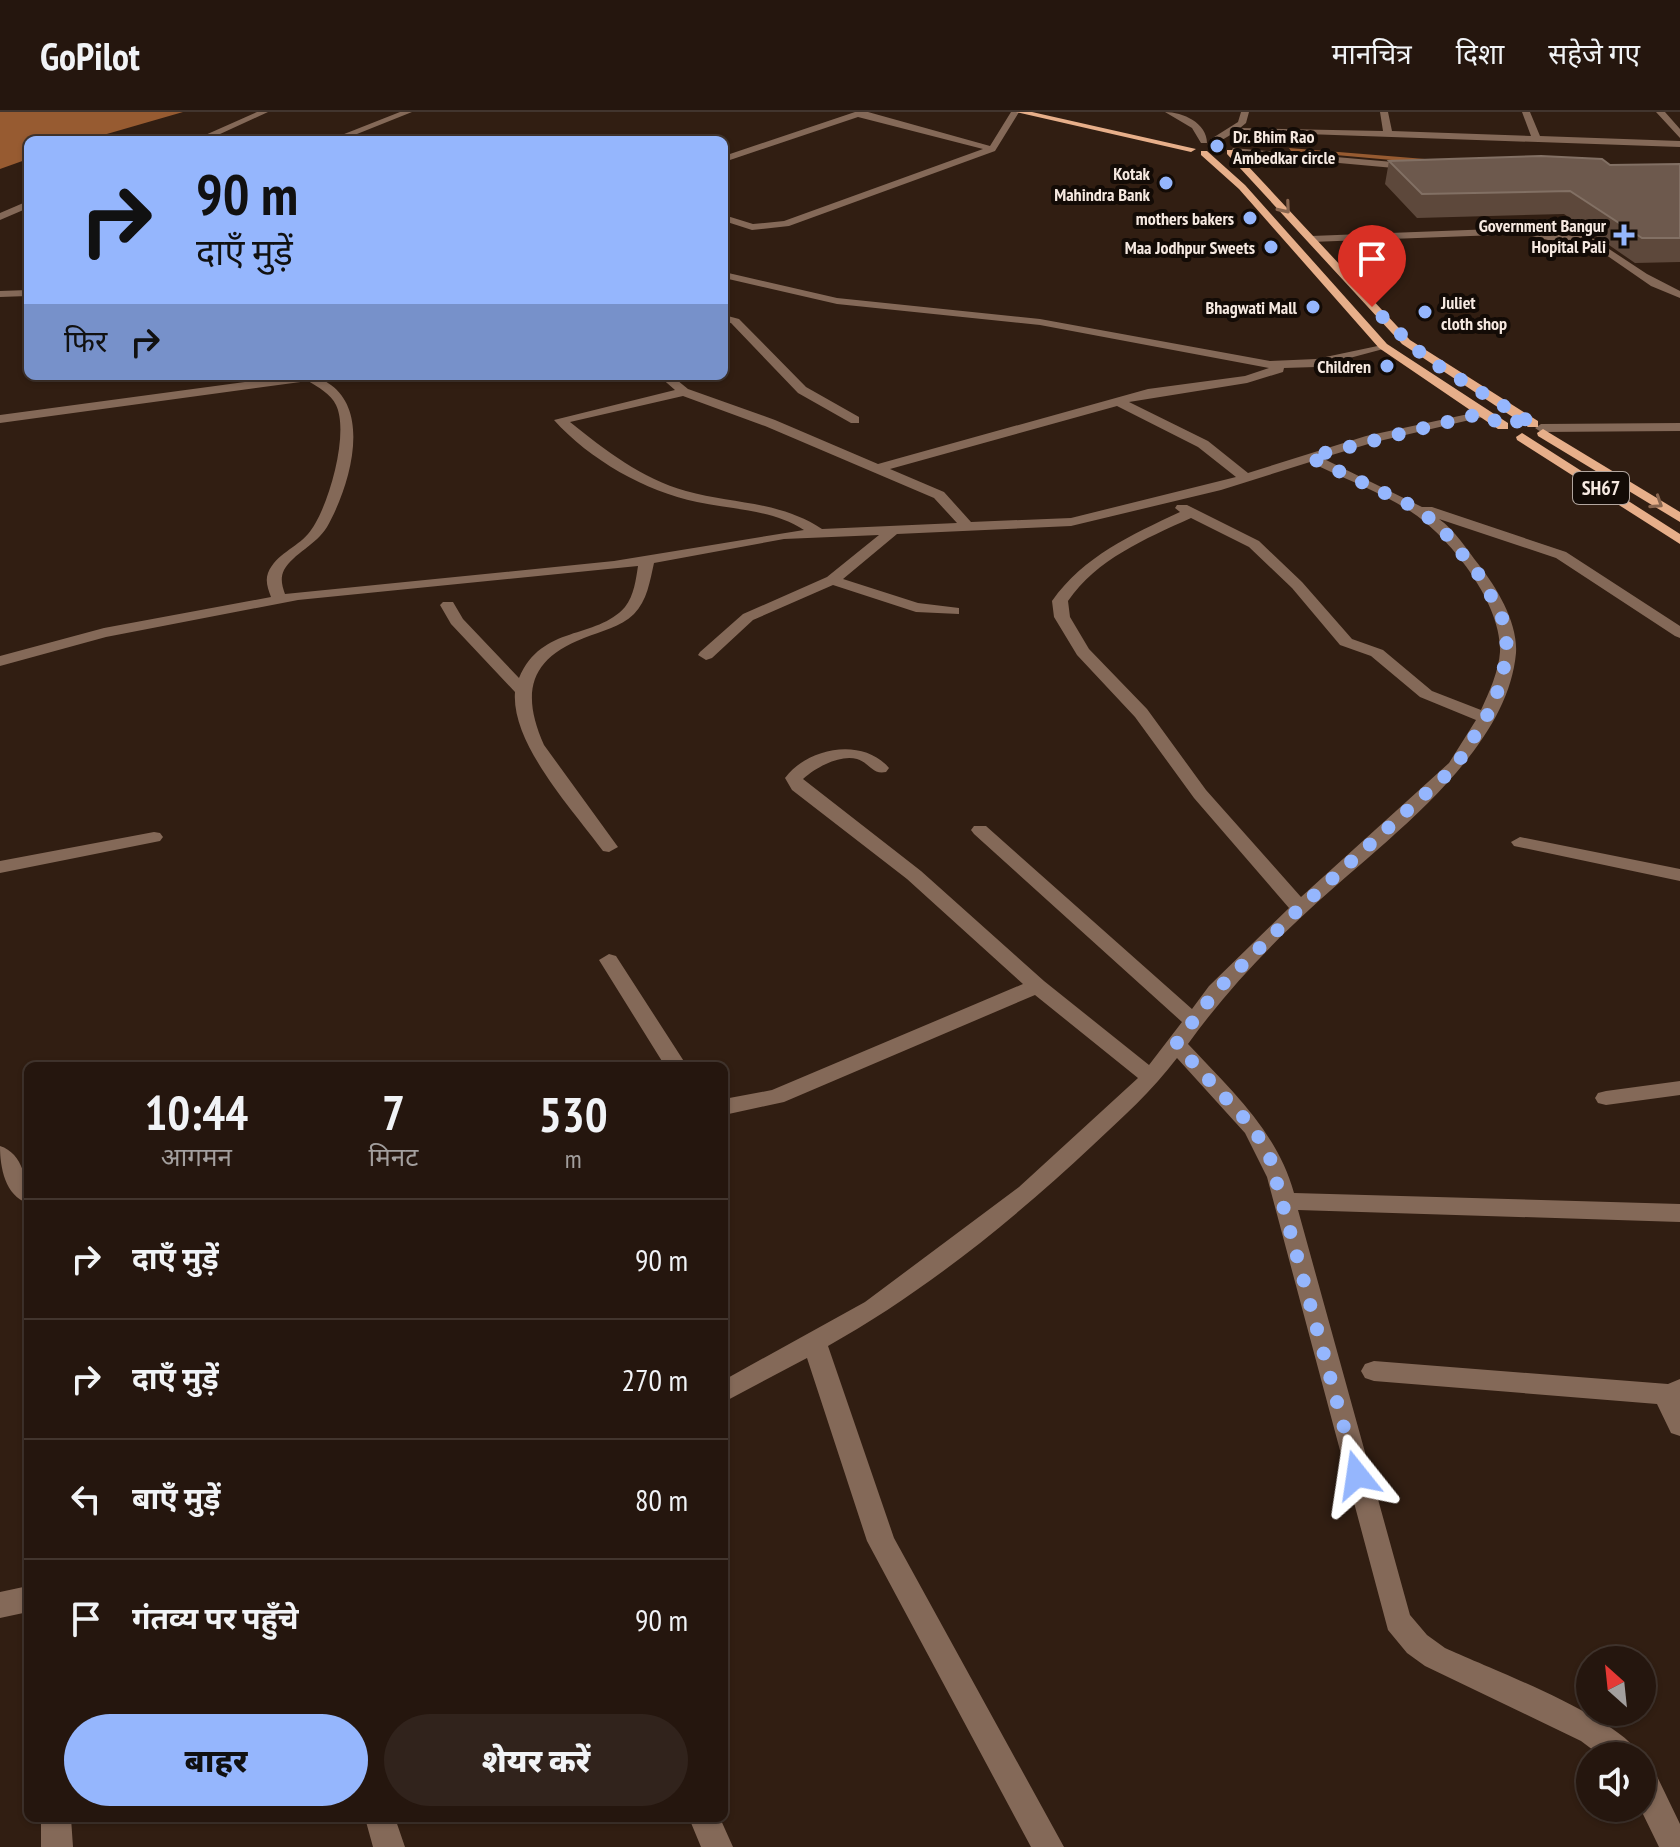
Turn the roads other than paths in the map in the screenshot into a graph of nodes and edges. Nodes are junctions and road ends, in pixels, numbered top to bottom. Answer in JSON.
{"nodes":[{"id":1,"x":264,"y":112,"type":"edge"},
{"id":2,"x":408,"y":112,"type":"edge"},
{"id":3,"x":1017,"y":112,"type":"edge"},
{"id":4,"x":1050,"y":112,"type":"edge"},
{"id":5,"x":1169,"y":112,"type":"edge"},
{"id":6,"x":1245,"y":112,"type":"edge"},
{"id":7,"x":1384,"y":112,"type":"edge"},
{"id":8,"x":1526,"y":112,"type":"edge"},
{"id":9,"x":1660,"y":112,"type":"edge"},
{"id":10,"x":860,"y":113,"type":"edge"},
{"id":11,"x":222,"y":131,"type":"junction"},
{"id":12,"x":1232,"y":131,"type":"junction"},
{"id":13,"x":350,"y":134,"type":"junction"},
{"id":14,"x":1388,"y":134,"type":"junction"},
{"id":15,"x":234,"y":135,"type":"dead end"},
{"id":16,"x":1680,"y":135,"type":"edge"},
{"id":17,"x":209,"y":136,"type":"edge"},
{"id":18,"x":345,"y":136,"type":"edge"},
{"id":19,"x":360,"y":136,"type":"edge"},
{"id":20,"x":1537,"y":140,"type":"junction"},
{"id":21,"x":1680,"y":144,"type":"edge"},
{"id":22,"x":1202,"y":145,"type":"junction"},
{"id":23,"x":992,"y":149,"type":"junction"},
{"id":24,"x":1232,"y":151,"type":"junction"},
{"id":25,"x":728,"y":158,"type":"edge"},
{"id":26,"x":1435,"y":168,"type":"edge"},
{"id":27,"x":24,"y":206,"type":"edge"},
{"id":28,"x":0,"y":217,"type":"edge"},
{"id":29,"x":728,"y":219,"type":"edge"},
{"id":30,"x":1311,"y":239,"type":"junction"},
{"id":31,"x":1290,"y":240,"type":"junction"},
{"id":32,"x":728,"y":276,"type":"edge"},
{"id":33,"x":24,"y":293,"type":"edge"},
{"id":34,"x":0,"y":294,"type":"edge"},
{"id":35,"x":1680,"y":295,"type":"edge"},
{"id":36,"x":728,"y":319,"type":"edge"},
{"id":37,"x":1383,"y":346,"type":"junction"},
{"id":38,"x":1270,"y":365,"type":"junction"},
{"id":39,"x":280,"y":380,"type":"edge"},
{"id":40,"x":315,"y":380,"type":"edge"},
{"id":41,"x":670,"y":380,"type":"edge"},
{"id":42,"x":684,"y":392,"type":"junction"},
{"id":43,"x":1117,"y":401,"type":"junction"},
{"id":44,"x":1483,"y":413,"type":"junction"},
{"id":45,"x":0,"y":419,"type":"edge"},
{"id":46,"x":855,"y":420,"type":"dead end"},
{"id":47,"x":1503,"y":426,"type":"junction"},
{"id":48,"x":1680,"y":427,"type":"edge"},
{"id":49,"x":1539,"y":428,"type":"junction"},
{"id":50,"x":1522,"y":437,"type":"junction"},
{"id":51,"x":1309,"y":457,"type":"junction"},
{"id":52,"x":876,"y":469,"type":"junction"},
{"id":53,"x":1246,"y":478,"type":"junction"},
{"id":54,"x":1163,"y":501,"type":"junction"},
{"id":55,"x":1412,"y":506,"type":"junction"},
{"id":56,"x":1192,"y":512,"type":"junction"},
{"id":57,"x":1680,"y":518,"type":"edge"},
{"id":58,"x":968,"y":527,"type":"junction"},
{"id":59,"x":817,"y":532,"type":"junction"},
{"id":60,"x":891,"y":532,"type":"junction"},
{"id":61,"x":1680,"y":540,"type":"edge"},
{"id":62,"x":647,"y":560,"type":"junction"},
{"id":63,"x":832,"y":580,"type":"junction"},
{"id":64,"x":280,"y":599,"type":"junction"},
{"id":65,"x":448,"y":605,"type":"dead end"},
{"id":66,"x":954,"y":611,"type":"dead end"},
{"id":67,"x":1680,"y":633,"type":"edge"},
{"id":68,"x":706,"y":655,"type":"dead end"},
{"id":69,"x":0,"y":661,"type":"edge"},
{"id":70,"x":521,"y":689,"type":"junction"},
{"id":71,"x":1486,"y":718,"type":"junction"},
{"id":72,"x":880,"y":768,"type":"dead end"},
{"id":73,"x":980,"y":830,"type":"dead end"},
{"id":74,"x":154,"y":837,"type":"dead end"},
{"id":75,"x":1520,"y":842,"type":"dead end"},
{"id":76,"x":609,"y":847,"type":"dead end"},
{"id":77,"x":0,"y":867,"type":"edge"},
{"id":78,"x":1680,"y":875,"type":"edge"},
{"id":79,"x":1300,"y":908,"type":"junction"},
{"id":80,"x":609,"y":960,"type":"dead end"},
{"id":81,"x":1037,"y":986,"type":"junction"},
{"id":82,"x":1192,"y":1020,"type":"junction"},
{"id":83,"x":1176,"y":1044,"type":"junction"},
{"id":84,"x":673,"y":1062,"type":"edge"},
{"id":85,"x":1151,"y":1078,"type":"junction"},
{"id":86,"x":1680,"y":1088,"type":"edge"},
{"id":87,"x":1606,"y":1098,"type":"dead end"},
{"id":88,"x":728,"y":1106,"type":"edge"},
{"id":89,"x":0,"y":1154,"type":"edge"},
{"id":90,"x":24,"y":1189,"type":"edge"},
{"id":91,"x":1285,"y":1201,"type":"junction"},
{"id":92,"x":1680,"y":1213,"type":"edge"},
{"id":93,"x":815,"y":1343,"type":"junction"},
{"id":94,"x":1374,"y":1371,"type":"dead end"},
{"id":95,"x":728,"y":1390,"type":"edge"},
{"id":96,"x":1676,"y":1392,"type":"edge"},
{"id":97,"x":1680,"y":1425,"type":"edge"},
{"id":98,"x":24,"y":1600,"type":"edge"},
{"id":99,"x":0,"y":1605,"type":"edge"},
{"id":100,"x":1607,"y":1742,"type":"edge"},
{"id":101,"x":1656,"y":1808,"type":"edge"},
{"id":102,"x":56,"y":1822,"type":"edge"},
{"id":103,"x":381,"y":1822,"type":"edge"},
{"id":104,"x":706,"y":1822,"type":"edge"},
{"id":105,"x":57,"y":1847,"type":"edge"},
{"id":106,"x":389,"y":1847,"type":"edge"},
{"id":107,"x":717,"y":1847,"type":"edge"},
{"id":108,"x":1048,"y":1847,"type":"edge"},
{"id":109,"x":1675,"y":1847,"type":"edge"}],
"edges":[{"from":1,"to":11,"type":"street"},
{"from":2,"to":13,"type":"street"},
{"from":3,"to":22,"type":"main road","number":"SH67"},
{"from":3,"to":23,"type":"street"},
{"from":4,"to":22,"type":"main road","number":"SH67"},
{"from":5,"to":22,"type":"street"},
{"from":6,"to":12,"type":"street"},
{"from":7,"to":14,"type":"street"},
{"from":8,"to":20,"type":"street"},
{"from":9,"to":16,"type":"street"},
{"from":10,"to":23,"type":"street"},
{"from":10,"to":25,"type":"street"},
{"from":11,"to":15,"type":"street"},
{"from":11,"to":17,"type":"street"},
{"from":12,"to":14,"type":"street"},
{"from":12,"to":22,"type":"street"},
{"from":13,"to":18,"type":"street"},
{"from":13,"to":19,"type":"street"},
{"from":14,"to":20,"type":"street"},
{"from":20,"to":21,"type":"street"},
{"from":22,"to":24,"type":"main road","number":"SH67"},
{"from":22,"to":24,"type":"main road","number":"SH67"},
{"from":22,"to":31,"type":"main road","number":"SH67"},
{"from":23,"to":29,"type":"street"},
{"from":24,"to":26,"type":"street"},
{"from":24,"to":30,"type":"main road","number":"SH67","one_way":true},
{"from":27,"to":28,"type":"street"},
{"from":30,"to":31,"type":"main road"},
{"from":30,"to":35,"type":"street"},
{"from":30,"to":49,"type":"main road","number":"SH67"},
{"from":31,"to":37,"type":"main road","number":"SH67"},
{"from":32,"to":38,"type":"street"},
{"from":33,"to":34,"type":"street"},
{"from":36,"to":46,"type":"street"},
{"from":37,"to":38,"type":"street"},
{"from":37,"to":44,"type":"main road","number":"SH67"},
{"from":38,"to":43,"type":"street"},
{"from":39,"to":45,"type":"street"},
{"from":40,"to":64,"type":"street"},
{"from":41,"to":42,"type":"street"},
{"from":42,"to":52,"type":"street"},
{"from":42,"to":59,"type":"street"},
{"from":43,"to":52,"type":"street"},
{"from":43,"to":53,"type":"street"},
{"from":44,"to":47,"type":"main road","number":"SH67"},
{"from":44,"to":51,"type":"street"},
{"from":47,"to":49,"type":"main road"},
{"from":47,"to":50,"type":"main road","number":"SH67"},
{"from":48,"to":49,"type":"street"},
{"from":49,"to":50,"type":"main road"},
{"from":49,"to":57,"type":"main road","number":"SH67","one_way":true},
{"from":50,"to":61,"type":"main road","number":"SH67"},
{"from":51,"to":53,"type":"street"},
{"from":51,"to":55,"type":"street"},
{"from":52,"to":58,"type":"street"},
{"from":53,"to":54,"type":"street"},
{"from":54,"to":56,"type":"street"},
{"from":54,"to":58,"type":"street"},
{"from":55,"to":67,"type":"street"},
{"from":55,"to":71,"type":"street"},
{"from":56,"to":71,"type":"street"},
{"from":56,"to":79,"type":"street"},
{"from":58,"to":60,"type":"street"},
{"from":59,"to":60,"type":"street"},
{"from":59,"to":62,"type":"street"},
{"from":60,"to":63,"type":"street"},
{"from":62,"to":64,"type":"street"},
{"from":62,"to":70,"type":"street"},
{"from":63,"to":66,"type":"street"},
{"from":63,"to":68,"type":"street"},
{"from":64,"to":69,"type":"street"},
{"from":65,"to":70,"type":"street"},
{"from":70,"to":76,"type":"street"},
{"from":71,"to":79,"type":"street"},
{"from":72,"to":81,"type":"street"},
{"from":73,"to":82,"type":"street"},
{"from":74,"to":77,"type":"street"},
{"from":75,"to":78,"type":"street"},
{"from":79,"to":82,"type":"street"},
{"from":80,"to":84,"type":"street"},
{"from":81,"to":85,"type":"street"},
{"from":81,"to":88,"type":"street"},
{"from":82,"to":83,"type":"street"},
{"from":83,"to":85,"type":"street"},
{"from":83,"to":91,"type":"street"},
{"from":85,"to":93,"type":"street"},
{"from":86,"to":87,"type":"street"},
{"from":89,"to":90,"type":"street"},
{"from":91,"to":92,"type":"street"},
{"from":91,"to":100,"type":"street"},
{"from":93,"to":95,"type":"street"},
{"from":93,"to":108,"type":"street"},
{"from":94,"to":96,"type":"street"},
{"from":96,"to":97,"type":"street"},
{"from":98,"to":99,"type":"street"},
{"from":101,"to":109,"type":"street"},
{"from":102,"to":105,"type":"street"},
{"from":103,"to":106,"type":"street"},
{"from":104,"to":107,"type":"street"}]}
